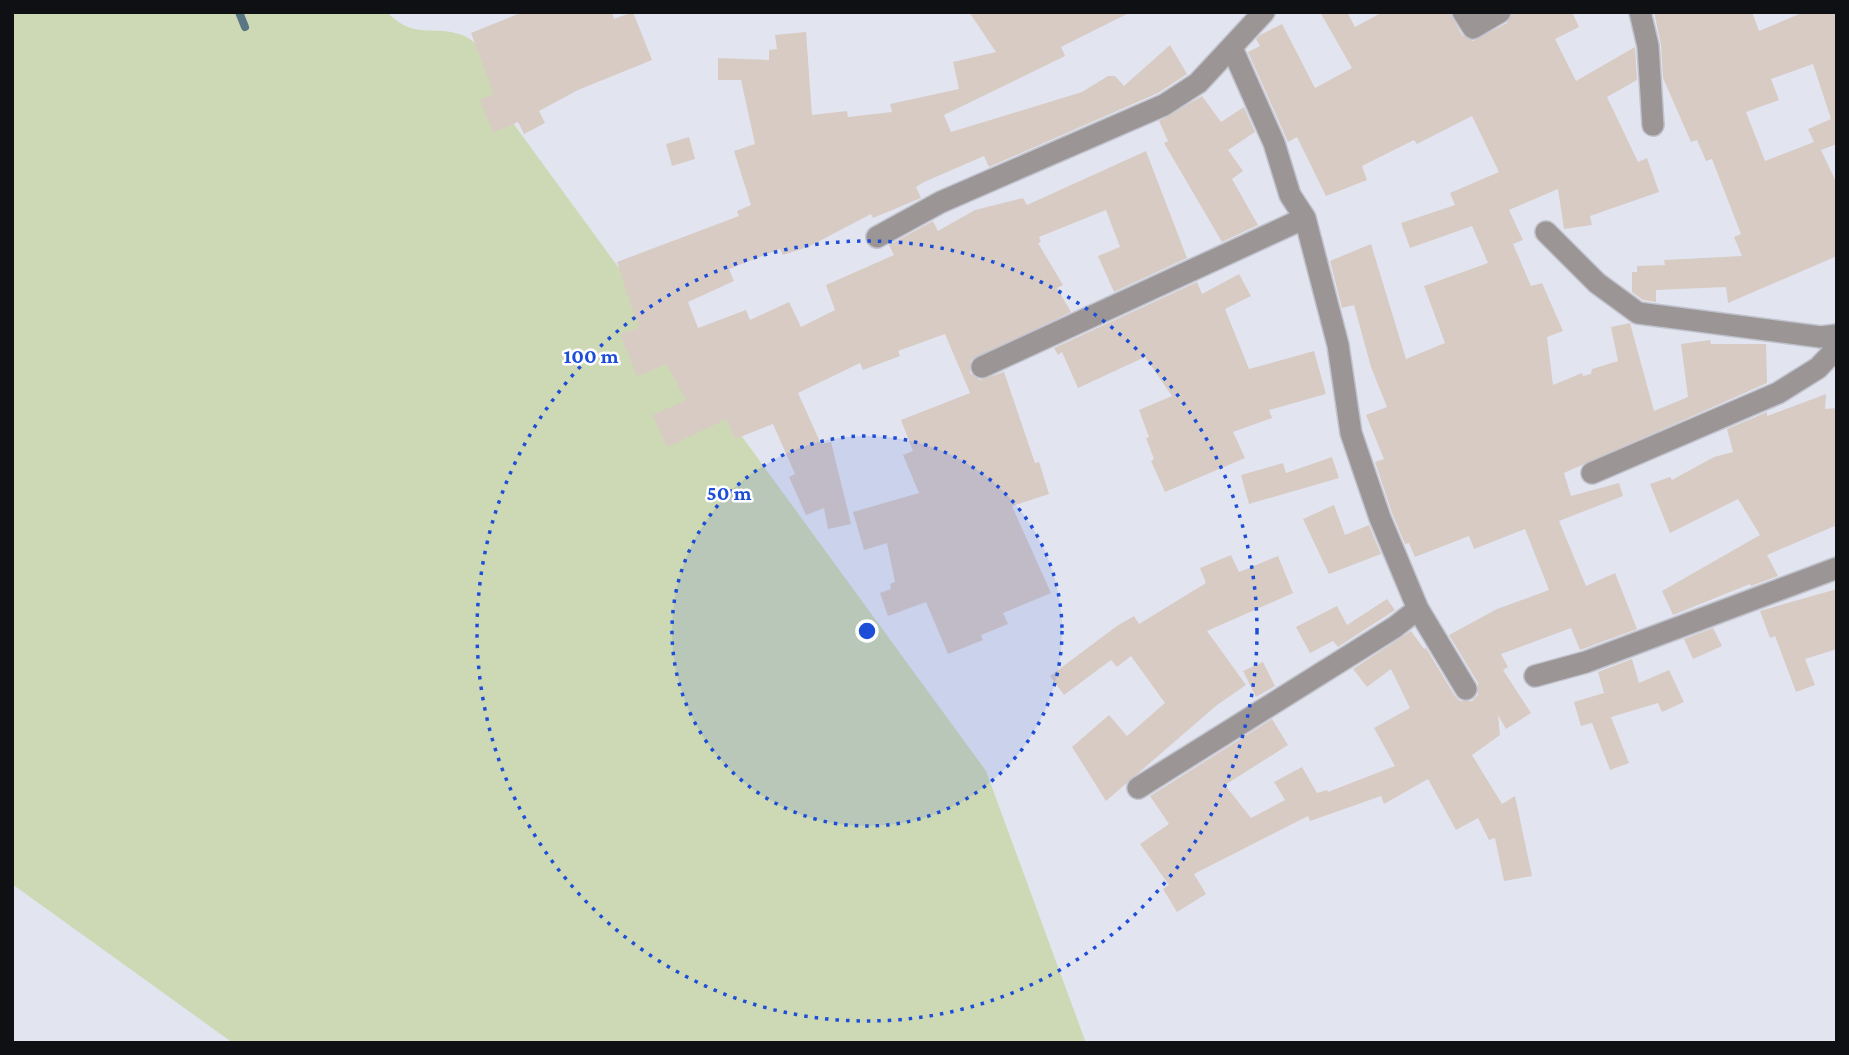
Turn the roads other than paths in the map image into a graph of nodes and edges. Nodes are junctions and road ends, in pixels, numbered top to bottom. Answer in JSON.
{"nodes":[{"id":1,"x":1264,"y":12,"type":"edge"},
{"id":2,"x":1463,"y":12,"type":"edge"},
{"id":3,"x":1500,"y":12,"type":"edge"},
{"id":4,"x":1640,"y":12,"type":"edge"},
{"id":5,"x":1232,"y":48,"type":"junction"},
{"id":6,"x":1653,"y":125,"type":"dead end"},
{"id":7,"x":1305,"y":218,"type":"junction"},
{"id":8,"x":1546,"y":232,"type":"dead end"},
{"id":9,"x":877,"y":237,"type":"dead end"},
{"id":10,"x":1837,"y":335,"type":"edge"},
{"id":11,"x":1837,"y":348,"type":"edge"},
{"id":12,"x":982,"y":367,"type":"dead end"},
{"id":13,"x":1592,"y":473,"type":"dead end"},
{"id":14,"x":1837,"y":568,"type":"edge"},
{"id":15,"x":1418,"y":609,"type":"junction"},
{"id":16,"x":1535,"y":676,"type":"dead end"},
{"id":17,"x":1466,"y":689,"type":"dead end"},
{"id":18,"x":1138,"y":788,"type":"dead end"}],
"edges":[{"from":1,"to":5,"type":"street"},
{"from":2,"to":3,"type":"street"},
{"from":4,"to":6,"type":"street"},
{"from":5,"to":7,"type":"street"},
{"from":5,"to":9,"type":"street"},
{"from":7,"to":12,"type":"street"},
{"from":7,"to":15,"type":"street"},
{"from":8,"to":10,"type":"street"},
{"from":11,"to":13,"type":"street"},
{"from":14,"to":16,"type":"street"},
{"from":15,"to":17,"type":"street"},
{"from":15,"to":18,"type":"street"}]}
